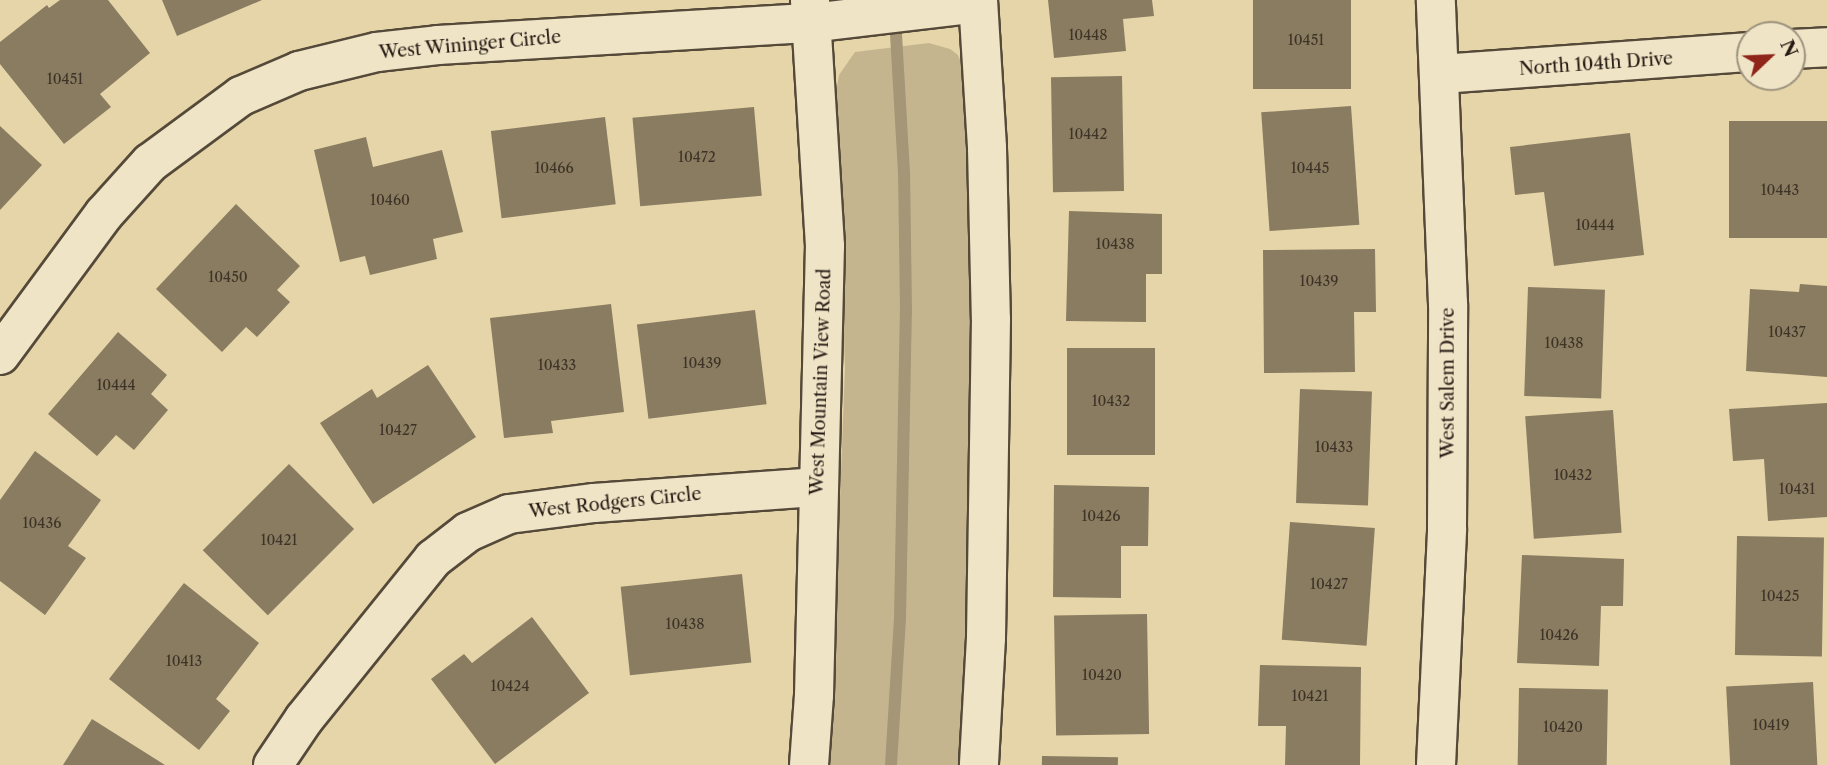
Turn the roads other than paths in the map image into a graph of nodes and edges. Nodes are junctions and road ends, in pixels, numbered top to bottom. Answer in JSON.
{"nodes":[{"id":1,"x":1436,"y":0,"type":"edge"},
{"id":2,"x":978,"y":1,"type":"edge"},
{"id":3,"x":810,"y":12,"type":"edge"},
{"id":4,"x":1827,"y":47,"type":"edge"},
{"id":5,"x":1806,"y":48,"type":"edge"},
{"id":6,"x":1736,"y":53,"type":"edge"},
{"id":7,"x":1441,"y":74,"type":"junction"},
{"id":8,"x":0,"y":355,"type":"edge"},
{"id":9,"x":818,"y":487,"type":"junction"},
{"id":10,"x":274,"y":765,"type":"edge"},
{"id":11,"x":809,"y":765,"type":"edge"},
{"id":12,"x":979,"y":765,"type":"edge"},
{"id":13,"x":1436,"y":765,"type":"edge"}],
"edges":[{"from":1,"to":7,"type":"street","name":"West Salem Drive"},
{"from":2,"to":3,"type":"street","name":"West Wininger Circle"},
{"from":2,"to":12,"type":"street"},
{"from":3,"to":8,"type":"street","name":"West Wininger Circle"},
{"from":3,"to":9,"type":"street","name":"West Mountain View Road"},
{"from":4,"to":5,"type":"street"},
{"from":6,"to":7,"type":"street","name":"North 104th Drive"},
{"from":7,"to":13,"type":"street","name":"West Salem Drive"},
{"from":9,"to":10,"type":"street","name":"West Rodgers Circle"},
{"from":9,"to":11,"type":"street","name":"West Mountain View Road"}]}
